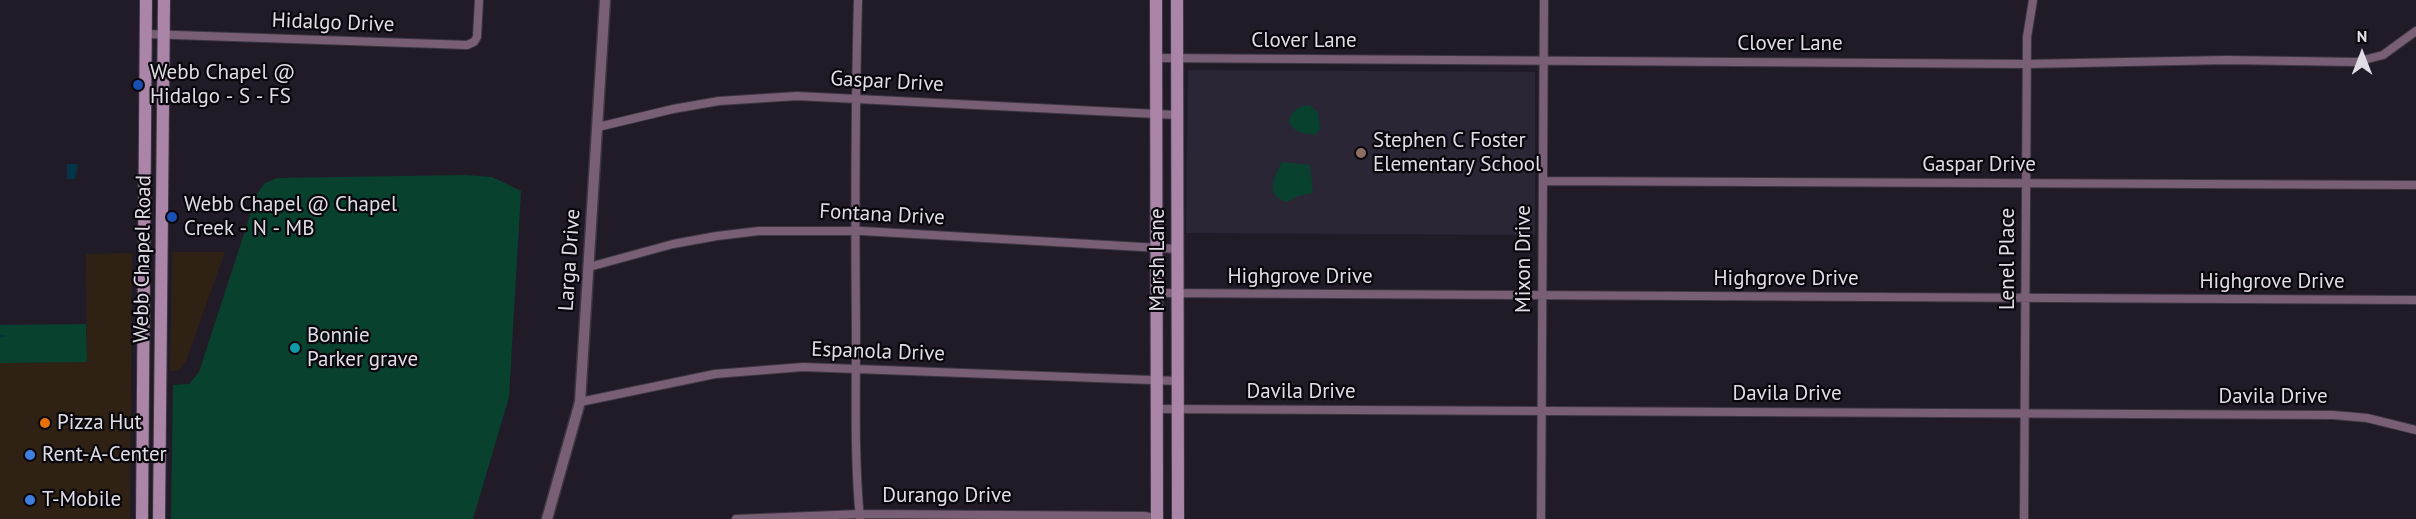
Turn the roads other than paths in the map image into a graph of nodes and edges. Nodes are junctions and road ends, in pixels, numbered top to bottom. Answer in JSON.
{"nodes":[{"id":1,"x":146,"y":0,"type":"edge"},
{"id":2,"x":164,"y":0,"type":"edge"},
{"id":3,"x":479,"y":0,"type":"edge"},
{"id":4,"x":605,"y":0,"type":"edge"},
{"id":5,"x":858,"y":0,"type":"edge"},
{"id":6,"x":1156,"y":0,"type":"edge"},
{"id":7,"x":1177,"y":0,"type":"edge"},
{"id":8,"x":1544,"y":0,"type":"edge"},
{"id":9,"x":2033,"y":0,"type":"edge"},
{"id":10,"x":2416,"y":31,"type":"edge"},
{"id":11,"x":146,"y":34,"type":"junction"},
{"id":12,"x":164,"y":34,"type":"junction"},
{"id":13,"x":1156,"y":58,"type":"junction"},
{"id":14,"x":1177,"y":58,"type":"junction"},
{"id":15,"x":1544,"y":61,"type":"junction"},
{"id":16,"x":2027,"y":64,"type":"junction"},
{"id":17,"x":855,"y":98,"type":"junction"},
{"id":18,"x":145,"y":102,"type":"junction"},
{"id":19,"x":164,"y":103,"type":"junction"},
{"id":20,"x":1156,"y":116,"type":"junction"},
{"id":21,"x":1178,"y":116,"type":"junction"},
{"id":22,"x":146,"y":121,"type":"junction"},
{"id":23,"x":164,"y":122,"type":"junction"},
{"id":24,"x":598,"y":126,"type":"junction"},
{"id":25,"x":1543,"y":181,"type":"junction"},
{"id":26,"x":2026,"y":183,"type":"junction"},
{"id":27,"x":2416,"y":185,"type":"edge"},
{"id":28,"x":146,"y":205,"type":"junction"},
{"id":29,"x":164,"y":205,"type":"junction"},
{"id":30,"x":855,"y":231,"type":"junction"},
{"id":31,"x":1156,"y":248,"type":"junction"},
{"id":32,"x":1177,"y":249,"type":"junction"},
{"id":33,"x":589,"y":267,"type":"junction"},
{"id":34,"x":1156,"y":293,"type":"junction"},
{"id":35,"x":1178,"y":294,"type":"junction"},
{"id":36,"x":1542,"y":296,"type":"junction"},
{"id":37,"x":2026,"y":299,"type":"junction"},
{"id":38,"x":2416,"y":300,"type":"edge"},
{"id":39,"x":144,"y":302,"type":"junction"},
{"id":40,"x":163,"y":302,"type":"junction"},
{"id":41,"x":856,"y":369,"type":"junction"},
{"id":42,"x":1157,"y":380,"type":"junction"},
{"id":43,"x":1178,"y":381,"type":"junction"},
{"id":44,"x":143,"y":402,"type":"junction"},
{"id":45,"x":160,"y":402,"type":"junction"},
{"id":46,"x":580,"y":402,"type":"junction"},
{"id":47,"x":1157,"y":409,"type":"junction"},
{"id":48,"x":1178,"y":409,"type":"junction"},
{"id":49,"x":1541,"y":411,"type":"junction"},
{"id":50,"x":2025,"y":414,"type":"junction"},
{"id":51,"x":2416,"y":430,"type":"edge"},
{"id":52,"x":142,"y":438,"type":"junction"},
{"id":53,"x":159,"y":439,"type":"junction"},
{"id":54,"x":860,"y":516,"type":"edge"},
{"id":55,"x":142,"y":519,"type":"edge"},
{"id":56,"x":159,"y":519,"type":"edge"},
{"id":57,"x":547,"y":519,"type":"edge"},
{"id":58,"x":736,"y":519,"type":"edge"},
{"id":59,"x":1157,"y":519,"type":"edge"},
{"id":60,"x":1178,"y":519,"type":"edge"},
{"id":61,"x":1541,"y":519,"type":"edge"},
{"id":62,"x":2024,"y":519,"type":"edge"}],
"edges":[{"from":1,"to":11,"type":"main road","name":"Webb Chapel Road"},
{"from":2,"to":12,"type":"main road","name":"Webb Chapel Road"},
{"from":3,"to":12,"type":"street","name":"Hidalgo Drive"},
{"from":4,"to":24,"type":"street","name":"Larga Drive"},
{"from":5,"to":17,"type":"street"},
{"from":6,"to":13,"type":"main road","name":"Marsh Lane"},
{"from":7,"to":14,"type":"main road","name":"Marsh Lane"},
{"from":8,"to":15,"type":"street","name":"Mixon Drive"},
{"from":9,"to":16,"type":"street","name":"Lenel Place"},
{"from":10,"to":16,"type":"street","name":"Clover Lane"},
{"from":11,"to":12,"type":"street","name":"Hidalgo Drive"},
{"from":11,"to":18,"type":"main road","name":"Webb Chapel Road"},
{"from":12,"to":19,"type":"main road","name":"Webb Chapel Road"},
{"from":13,"to":14,"type":"street","name":"Clover Lane"},
{"from":13,"to":20,"type":"main road","name":"Marsh Lane"},
{"from":14,"to":15,"type":"street","name":"Clover Lane"},
{"from":14,"to":21,"type":"main road","name":"Marsh Lane"},
{"from":15,"to":16,"type":"street","name":"Clover Lane"},
{"from":15,"to":25,"type":"street","name":"Mixon Drive"},
{"from":16,"to":26,"type":"street","name":"Lenel Place"},
{"from":17,"to":20,"type":"street","name":"Gaspar Drive"},
{"from":17,"to":24,"type":"street","name":"Gaspar Drive"},
{"from":17,"to":30,"type":"street"},
{"from":18,"to":19,"type":"main road"},
{"from":18,"to":22,"type":"main road","name":"Webb Chapel Road"},
{"from":19,"to":23,"type":"main road","name":"Webb Chapel Road"},
{"from":20,"to":21,"type":"street","name":"Gaspar Drive"},
{"from":20,"to":31,"type":"main road","name":"Marsh Lane"},
{"from":21,"to":32,"type":"main road","name":"Marsh Lane"},
{"from":22,"to":23,"type":"main road"},
{"from":22,"to":28,"type":"main road","name":"Webb Chapel Road"},
{"from":23,"to":29,"type":"main road","name":"Webb Chapel Road"},
{"from":24,"to":33,"type":"street","name":"Larga Drive"},
{"from":25,"to":26,"type":"street","name":"Gaspar Drive"},
{"from":25,"to":36,"type":"street","name":"Mixon Drive"},
{"from":26,"to":27,"type":"street","name":"Gaspar Drive"},
{"from":26,"to":37,"type":"street","name":"Lenel Place"},
{"from":28,"to":29,"type":"main road"},
{"from":28,"to":39,"type":"main road","name":"Webb Chapel Road"},
{"from":29,"to":40,"type":"main road","name":"Webb Chapel Road"},
{"from":30,"to":31,"type":"street","name":"Fontana Drive"},
{"from":30,"to":33,"type":"street","name":"Fontana Drive"},
{"from":30,"to":41,"type":"street"},
{"from":31,"to":32,"type":"street","name":"Fontana Drive"},
{"from":31,"to":34,"type":"main road","name":"Marsh Lane"},
{"from":32,"to":35,"type":"main road","name":"Marsh Lane"},
{"from":33,"to":46,"type":"street","name":"Larga Drive"},
{"from":34,"to":35,"type":"street","name":"Highgrove Drive"},
{"from":34,"to":42,"type":"main road","name":"Marsh Lane"},
{"from":35,"to":36,"type":"street","name":"Highgrove Drive"},
{"from":35,"to":43,"type":"main road","name":"Marsh Lane"},
{"from":36,"to":37,"type":"street","name":"Highgrove Drive"},
{"from":36,"to":49,"type":"street","name":"Mixon Drive"},
{"from":37,"to":38,"type":"street","name":"Highgrove Drive"},
{"from":37,"to":50,"type":"street","name":"Lenel Place"},
{"from":39,"to":40,"type":"main road"},
{"from":39,"to":44,"type":"main road","name":"Webb Chapel Road"},
{"from":40,"to":45,"type":"main road","name":"Webb Chapel Road"},
{"from":41,"to":42,"type":"street","name":"Espanola Drive"},
{"from":41,"to":46,"type":"street","name":"Espanola Drive"},
{"from":41,"to":54,"type":"street"},
{"from":42,"to":43,"type":"street","name":"Espanola Drive"},
{"from":42,"to":47,"type":"main road","name":"Marsh Lane"},
{"from":43,"to":48,"type":"main road","name":"Marsh Lane"},
{"from":44,"to":45,"type":"main road"},
{"from":44,"to":52,"type":"main road","name":"Webb Chapel Road"},
{"from":45,"to":53,"type":"main road","name":"Webb Chapel Road"},
{"from":46,"to":57,"type":"street","name":"Larga Drive"},
{"from":47,"to":48,"type":"street","name":"Davila Drive"},
{"from":47,"to":59,"type":"main road","name":"Marsh Lane"},
{"from":48,"to":49,"type":"street","name":"Davila Drive"},
{"from":48,"to":60,"type":"main road","name":"Marsh Lane"},
{"from":49,"to":50,"type":"street","name":"Davila Drive"},
{"from":49,"to":61,"type":"street","name":"Mixon Drive"},
{"from":50,"to":51,"type":"street","name":"Davila Drive"},
{"from":50,"to":62,"type":"street","name":"Lenel Place"},
{"from":52,"to":53,"type":"main road"},
{"from":52,"to":55,"type":"main road","name":"Webb Chapel Road"},
{"from":53,"to":56,"type":"main road","name":"Webb Chapel Road"},
{"from":54,"to":58,"type":"street","name":"Durango Drive"},
{"from":54,"to":59,"type":"street","name":"Durango Drive"}]}
